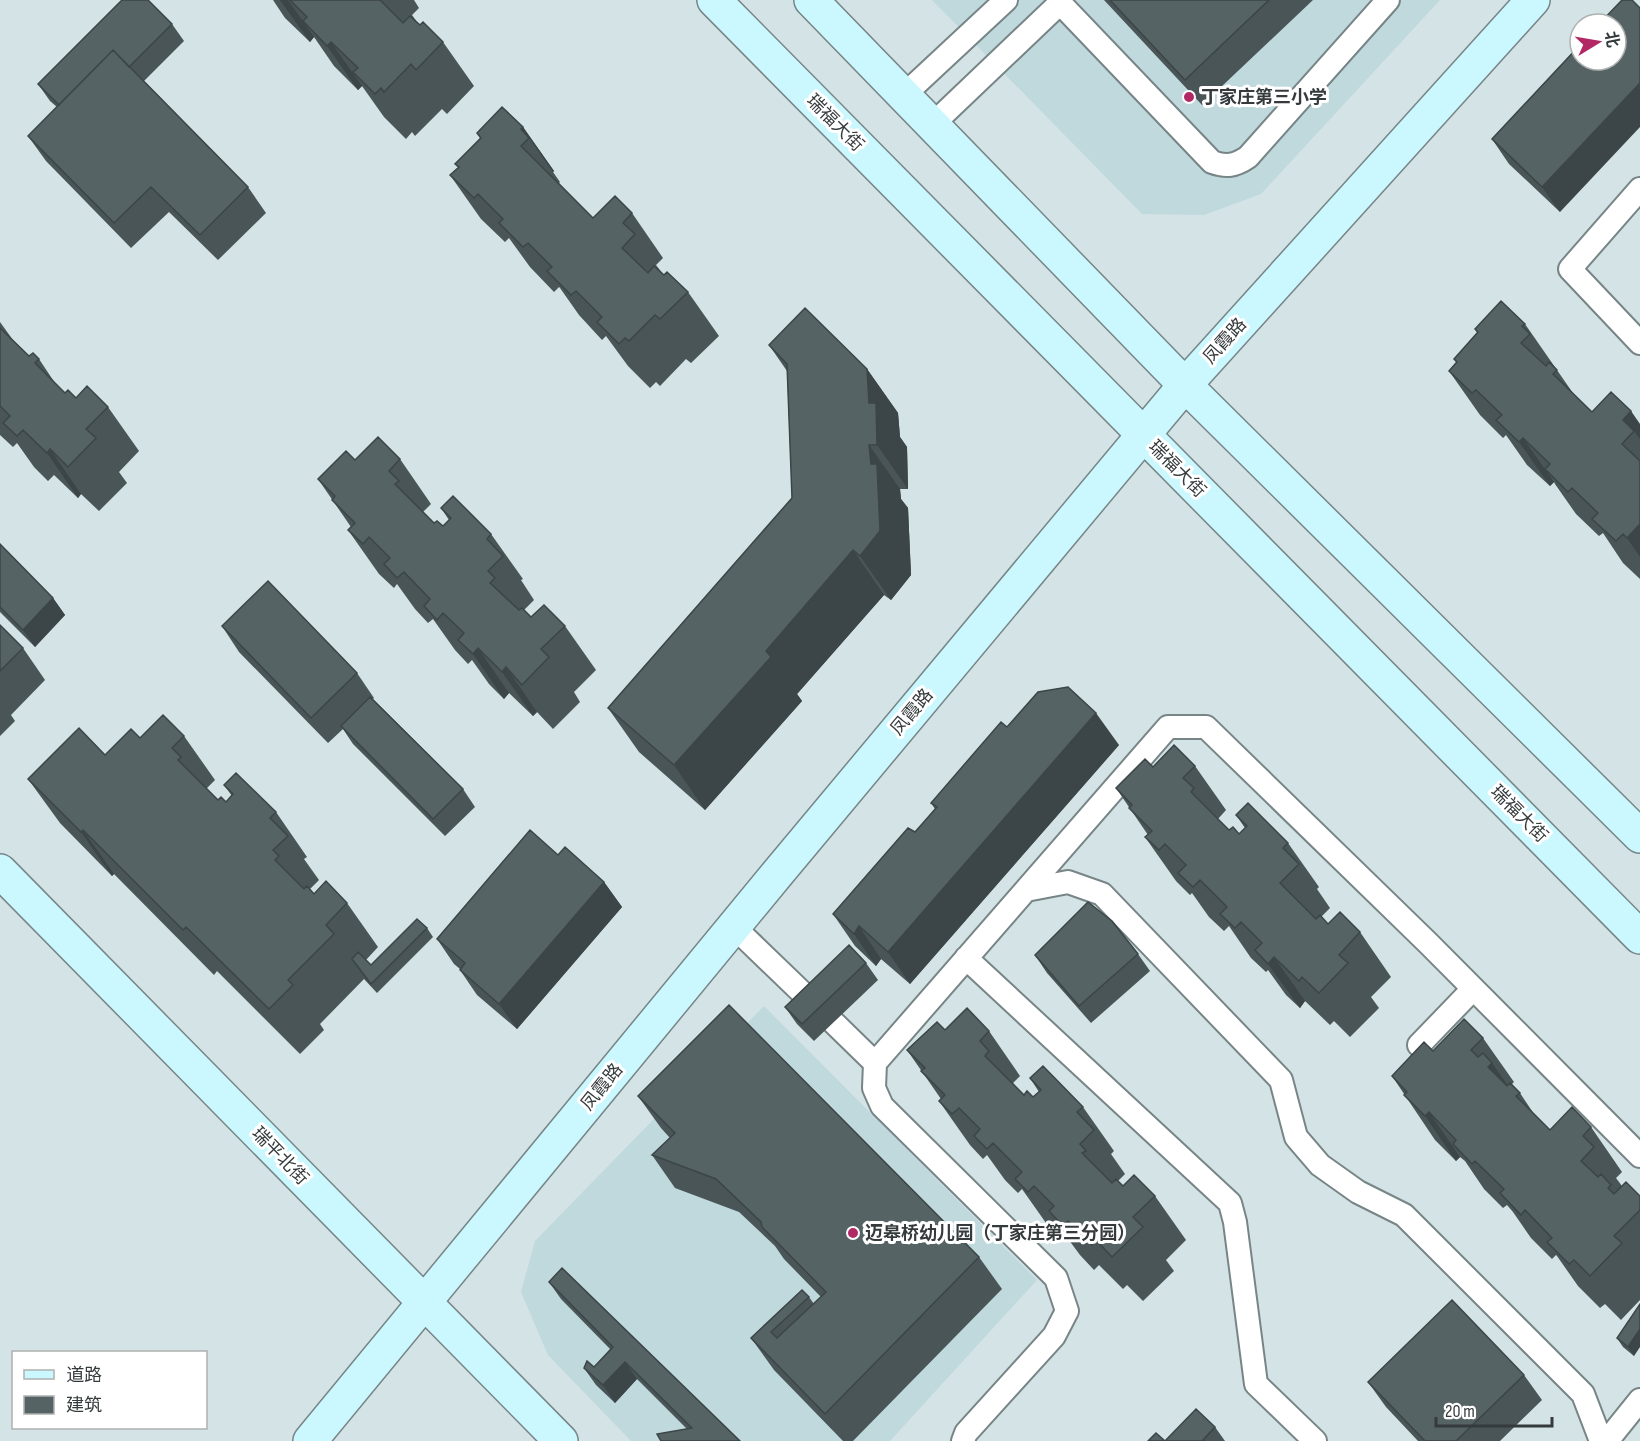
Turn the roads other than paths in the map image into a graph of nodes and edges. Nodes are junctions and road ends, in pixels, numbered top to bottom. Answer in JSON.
{"nodes":[{"id":1,"x":714,"y":0,"type":"edge"},
{"id":2,"x":811,"y":0,"type":"edge"},
{"id":3,"x":1006,"y":0,"type":"edge"},
{"id":4,"x":1388,"y":0,"type":"edge"},
{"id":5,"x":1533,"y":0,"type":"edge"},
{"id":6,"x":1059,"y":2,"type":"edge"},
{"id":7,"x":904,"y":95,"type":"junction"},
{"id":8,"x":932,"y":125,"type":"junction"},
{"id":9,"x":1640,"y":189,"type":"edge"},
{"id":10,"x":1640,"y":343,"type":"edge"},
{"id":11,"x":1185,"y":386,"type":"junction"},
{"id":12,"x":1144,"y":435,"type":"junction"},
{"id":13,"x":1640,"y":836,"type":"edge"},
{"id":14,"x":0,"y":871,"type":"edge"},
{"id":15,"x":1026,"y":890,"type":"junction"},
{"id":16,"x":734,"y":927,"type":"junction"},
{"id":17,"x":1640,"y":937,"type":"edge"},
{"id":18,"x":966,"y":958,"type":"junction"},
{"id":19,"x":1473,"y":989,"type":"junction"},
{"id":20,"x":816,"y":1006,"type":"edge"},
{"id":21,"x":834,"y":1023,"type":"dead end"},
{"id":22,"x":1419,"y":1045,"type":"edge"},
{"id":23,"x":875,"y":1063,"type":"junction"},
{"id":24,"x":1640,"y":1156,"type":"edge"},
{"id":25,"x":423,"y":1302,"type":"junction"},
{"id":26,"x":1640,"y":1400,"type":"edge"},
{"id":27,"x":310,"y":1441,"type":"edge"},
{"id":28,"x":561,"y":1441,"type":"edge"},
{"id":29,"x":963,"y":1441,"type":"edge"},
{"id":30,"x":1315,"y":1441,"type":"edge"},
{"id":31,"x":1601,"y":1441,"type":"edge"},
{"id":32,"x":1607,"y":1441,"type":"edge"}],
"edges":[{"from":1,"to":12,"type":"street","name":"瑞福大街"},
{"from":2,"to":7,"type":"street"},
{"from":3,"to":7,"type":"lane"},
{"from":4,"to":6,"type":"lane"},
{"from":5,"to":11,"type":"street","name":"凤霞路"},
{"from":6,"to":8,"type":"lane"},
{"from":7,"to":8,"type":"street"},
{"from":8,"to":11,"type":"street"},
{"from":9,"to":10,"type":"lane"},
{"from":11,"to":12,"type":"street","name":"凤霞路"},
{"from":11,"to":13,"type":"street"},
{"from":12,"to":16,"type":"street","name":"凤霞路"},
{"from":12,"to":17,"type":"street","name":"瑞福大街"},
{"from":14,"to":25,"type":"street","name":"瑞平北街"},
{"from":15,"to":18,"type":"lane"},
{"from":15,"to":19,"type":"lane"},
{"from":15,"to":31,"type":"lane"},
{"from":16,"to":20,"type":"lane"},
{"from":16,"to":25,"type":"street","name":"凤霞路"},
{"from":18,"to":23,"type":"lane"},
{"from":18,"to":30,"type":"lane"},
{"from":19,"to":22,"type":"lane"},
{"from":19,"to":24,"type":"lane"},
{"from":21,"to":23,"type":"lane"},
{"from":23,"to":29,"type":"lane"},
{"from":25,"to":27,"type":"street","name":"凤霞路"},
{"from":25,"to":28,"type":"street","name":"瑞平北街"},
{"from":26,"to":32,"type":"lane"}]}
